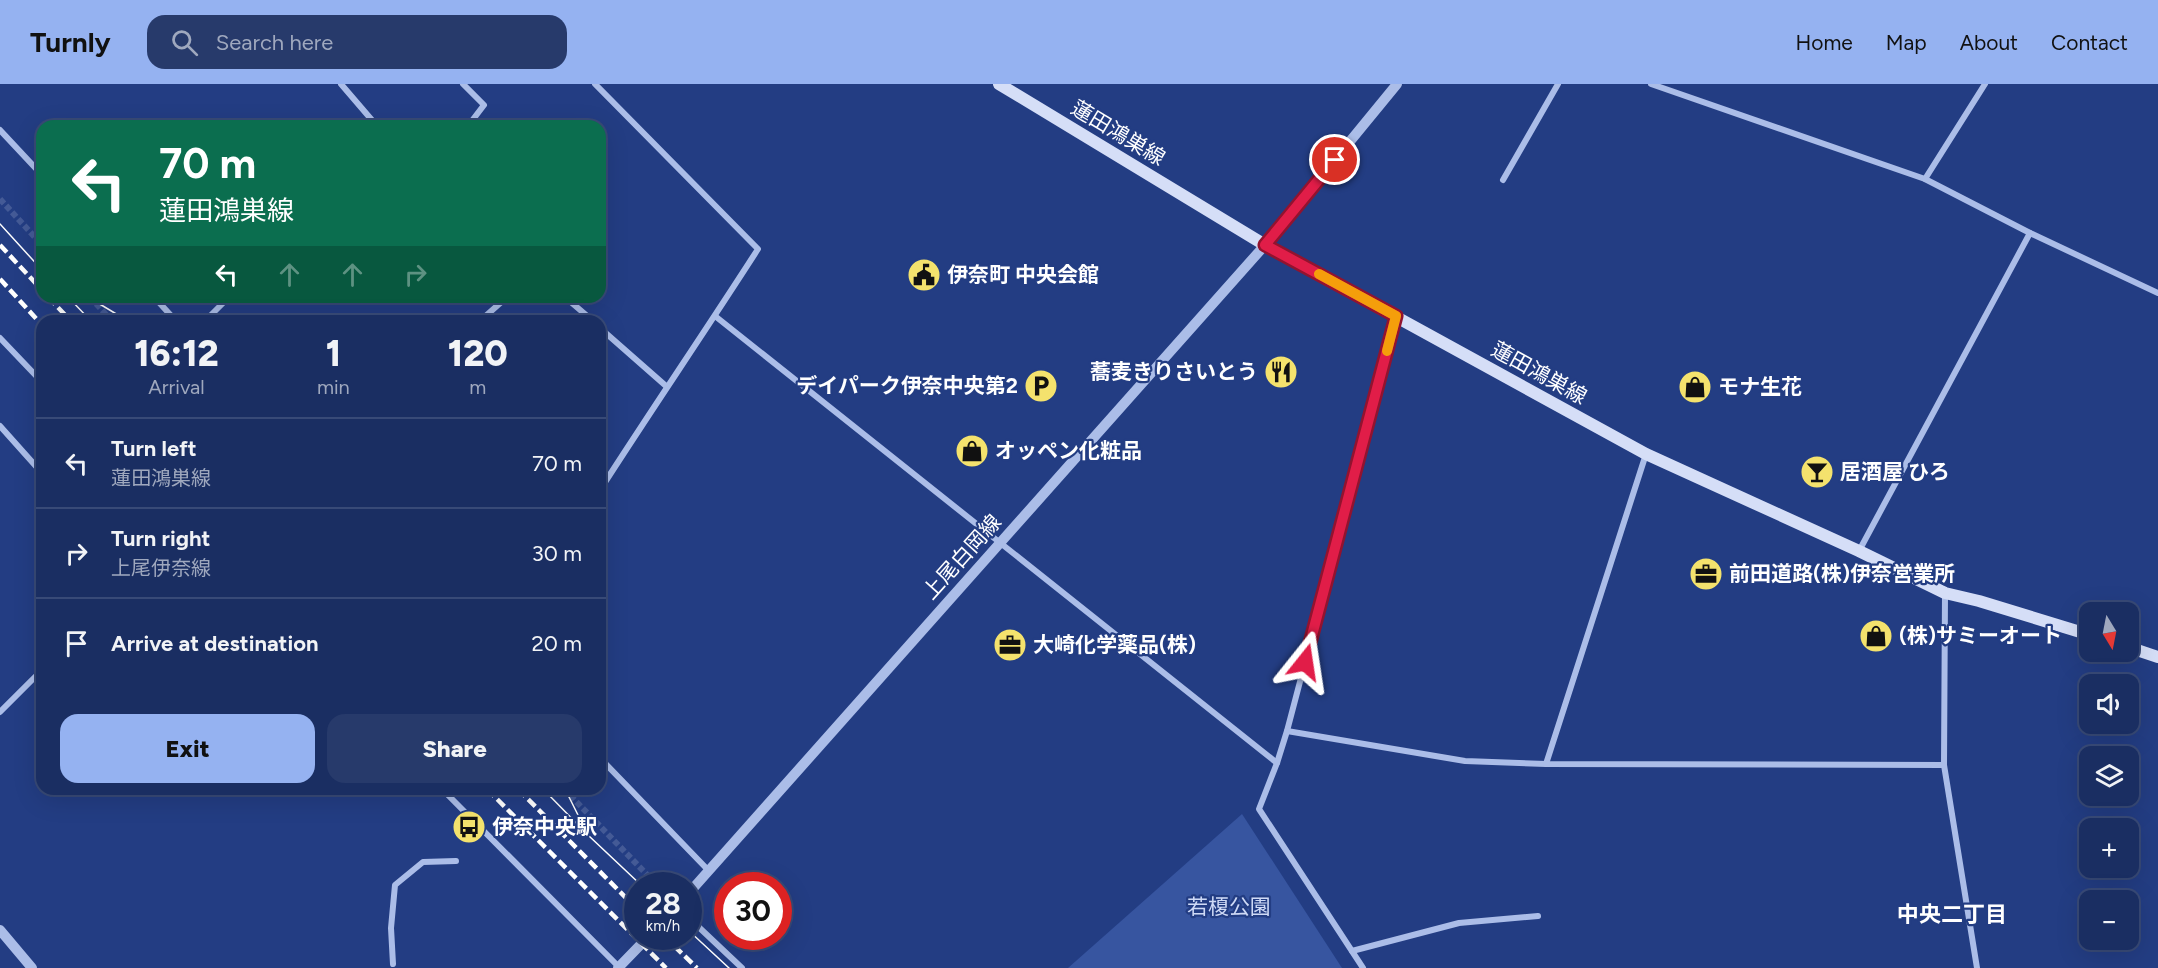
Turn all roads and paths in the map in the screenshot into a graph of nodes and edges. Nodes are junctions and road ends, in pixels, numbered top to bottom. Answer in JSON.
{"nodes":[{"id":1,"x":341,"y":84,"type":"edge"},
{"id":2,"x":463,"y":84,"type":"edge"},
{"id":3,"x":595,"y":84,"type":"edge"},
{"id":4,"x":999,"y":84,"type":"edge"},
{"id":5,"x":1397,"y":84,"type":"edge"},
{"id":6,"x":1558,"y":84,"type":"edge"},
{"id":7,"x":1651,"y":84,"type":"edge"},
{"id":8,"x":1985,"y":84,"type":"edge"},
{"id":9,"x":372,"y":120,"type":"edge"},
{"id":10,"x":473,"y":120,"type":"edge"},
{"id":11,"x":0,"y":130,"type":"edge"},
{"id":12,"x":36,"y":169,"type":"edge"},
{"id":13,"x":1925,"y":179,"type":"junction"},
{"id":14,"x":1503,"y":180,"type":"dead end"},
{"id":15,"x":2030,"y":233,"type":"junction"},
{"id":16,"x":1265,"y":245,"type":"junction"},
{"id":17,"x":2158,"y":293,"type":"edge"},
{"id":18,"x":160,"y":303,"type":"edge"},
{"id":19,"x":223,"y":303,"type":"edge"},
{"id":20,"x":500,"y":303,"type":"edge"},
{"id":21,"x":572,"y":303,"type":"edge"},
{"id":22,"x":170,"y":315,"type":"edge"},
{"id":23,"x":211,"y":315,"type":"edge"},
{"id":24,"x":487,"y":315,"type":"edge"},
{"id":25,"x":586,"y":315,"type":"edge"},
{"id":26,"x":715,"y":316,"type":"junction"},
{"id":27,"x":1396,"y":316,"type":"junction"},
{"id":28,"x":606,"y":333,"type":"edge"},
{"id":29,"x":0,"y":338,"type":"edge"},
{"id":30,"x":36,"y":376,"type":"edge"},
{"id":31,"x":666,"y":386,"type":"junction"},
{"id":32,"x":0,"y":426,"type":"edge"},
{"id":33,"x":1646,"y":454,"type":"junction"},
{"id":34,"x":36,"y":466,"type":"edge"},
{"id":35,"x":606,"y":481,"type":"edge"},
{"id":36,"x":1001,"y":543,"type":"junction"},
{"id":37,"x":1859,"y":551,"type":"junction"},
{"id":38,"x":1946,"y":593,"type":"junction"},
{"id":39,"x":2079,"y":632,"type":"edge"},
{"id":40,"x":2139,"y":651,"type":"edge"},
{"id":41,"x":2158,"y":657,"type":"edge"},
{"id":42,"x":36,"y":676,"type":"edge"},
{"id":43,"x":0,"y":712,"type":"edge"},
{"id":44,"x":1287,"y":731,"type":"junction"},
{"id":45,"x":1277,"y":763,"type":"junction"},
{"id":46,"x":606,"y":764,"type":"edge"},
{"id":47,"x":1546,"y":764,"type":"junction"},
{"id":48,"x":1944,"y":765,"type":"junction"},
{"id":49,"x":448,"y":795,"type":"edge"},
{"id":50,"x":456,"y":861,"type":"dead end"},
{"id":51,"x":710,"y":871,"type":"junction"},
{"id":52,"x":702,"y":879,"type":"edge"},
{"id":53,"x":1538,"y":916,"type":"dead end"},
{"id":54,"x":702,"y":930,"type":"edge"},
{"id":55,"x":2,"y":937,"type":"edge"},
{"id":56,"x":636,"y":950,"type":"edge"},
{"id":57,"x":1352,"y":951,"type":"junction"},
{"id":58,"x":393,"y":964,"type":"dead end"},
{"id":59,"x":32,"y":968,"type":"edge"},
{"id":60,"x":619,"y":968,"type":"edge"},
{"id":61,"x":742,"y":968,"type":"edge"},
{"id":62,"x":1363,"y":968,"type":"edge"},
{"id":63,"x":1977,"y":968,"type":"edge"}],
"edges":[{"from":1,"to":9,"type":"street"},
{"from":2,"to":10,"type":"street"},
{"from":3,"to":26,"type":"street"},
{"from":4,"to":16,"type":"main road","name":"蓮田鴻巣線"},
{"from":5,"to":16,"type":"street","name":"上尾白岡線"},
{"from":6,"to":14,"type":"street"},
{"from":7,"to":13,"type":"street"},
{"from":8,"to":13,"type":"street"},
{"from":11,"to":12,"type":"street"},
{"from":13,"to":15,"type":"street"},
{"from":15,"to":17,"type":"street"},
{"from":15,"to":37,"type":"street"},
{"from":16,"to":27,"type":"main road","name":"蓮田鴻巣線"},
{"from":16,"to":36,"type":"street","name":"上尾白岡線"},
{"from":18,"to":22,"type":"street"},
{"from":19,"to":23,"type":"street"},
{"from":20,"to":24,"type":"street"},
{"from":21,"to":25,"type":"street"},
{"from":26,"to":31,"type":"street"},
{"from":26,"to":36,"type":"street"},
{"from":27,"to":33,"type":"main road","name":"蓮田鴻巣線"},
{"from":27,"to":44,"type":"street"},
{"from":28,"to":31,"type":"street"},
{"from":29,"to":30,"type":"street"},
{"from":31,"to":35,"type":"street"},
{"from":32,"to":34,"type":"street"},
{"from":33,"to":37,"type":"main road","name":"蓮田鴻巣線"},
{"from":33,"to":47,"type":"street"},
{"from":36,"to":45,"type":"street"},
{"from":36,"to":51,"type":"street","name":"上尾白岡線"},
{"from":37,"to":38,"type":"main road","name":"蓮田鴻巣線"},
{"from":38,"to":39,"type":"main road","name":"蓮田鴻巣線"},
{"from":38,"to":48,"type":"street"},
{"from":40,"to":41,"type":"main road"},
{"from":42,"to":43,"type":"street"},
{"from":44,"to":45,"type":"street"},
{"from":44,"to":47,"type":"street"},
{"from":45,"to":57,"type":"street"},
{"from":46,"to":51,"type":"street"},
{"from":47,"to":48,"type":"street"},
{"from":48,"to":63,"type":"street"},
{"from":49,"to":60,"type":"street"},
{"from":50,"to":58,"type":"street"},
{"from":51,"to":52,"type":"street","name":"上尾白岡線"},
{"from":53,"to":57,"type":"street"},
{"from":54,"to":61,"type":"street"},
{"from":55,"to":59,"type":"street"},
{"from":56,"to":60,"type":"street"},
{"from":57,"to":62,"type":"street"}]}
